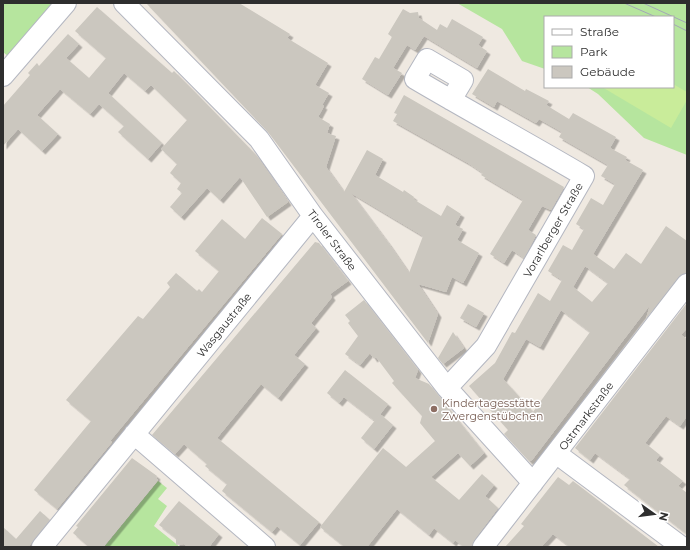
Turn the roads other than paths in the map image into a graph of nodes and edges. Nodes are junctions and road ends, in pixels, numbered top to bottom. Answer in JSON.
{"nodes":[{"id":1,"x":66,"y":3,"type":"edge"},
{"id":2,"x":124,"y":3,"type":"edge"},
{"id":3,"x":3,"y":76,"type":"edge"},
{"id":4,"x":451,"y":100,"type":"dead end"},
{"id":5,"x":313,"y":216,"type":"junction"},
{"id":6,"x":687,"y":284,"type":"edge"},
{"id":7,"x":447,"y":388,"type":"junction"},
{"id":8,"x":134,"y":434,"type":"junction"},
{"id":9,"x":557,"y":454,"type":"junction"},
{"id":10,"x":532,"y":483,"type":"junction"},
{"id":11,"x":42,"y":547,"type":"edge"},
{"id":12,"x":265,"y":547,"type":"edge"},
{"id":13,"x":483,"y":547,"type":"edge"},
{"id":14,"x":682,"y":547,"type":"edge"}],
"edges":[{"from":1,"to":3,"type":"street"},
{"from":2,"to":5,"type":"street","name":"Tiroler Straße"},
{"from":4,"to":7,"type":"street","name":"Vorarlberger Straße"},
{"from":5,"to":7,"type":"street","name":"Tiroler Straße"},
{"from":5,"to":8,"type":"street","name":"Wasgaustraße"},
{"from":6,"to":9,"type":"street","name":"Ostmarkstraße"},
{"from":7,"to":10,"type":"street","name":"Tiroler Straße"},
{"from":8,"to":11,"type":"street","name":"Wasgaustraße"},
{"from":8,"to":12,"type":"street"},
{"from":9,"to":10,"type":"street","name":"Ostmarkstraße"},
{"from":9,"to":14,"type":"street"},
{"from":10,"to":13,"type":"street","name":"Ostmarkstraße"}]}
